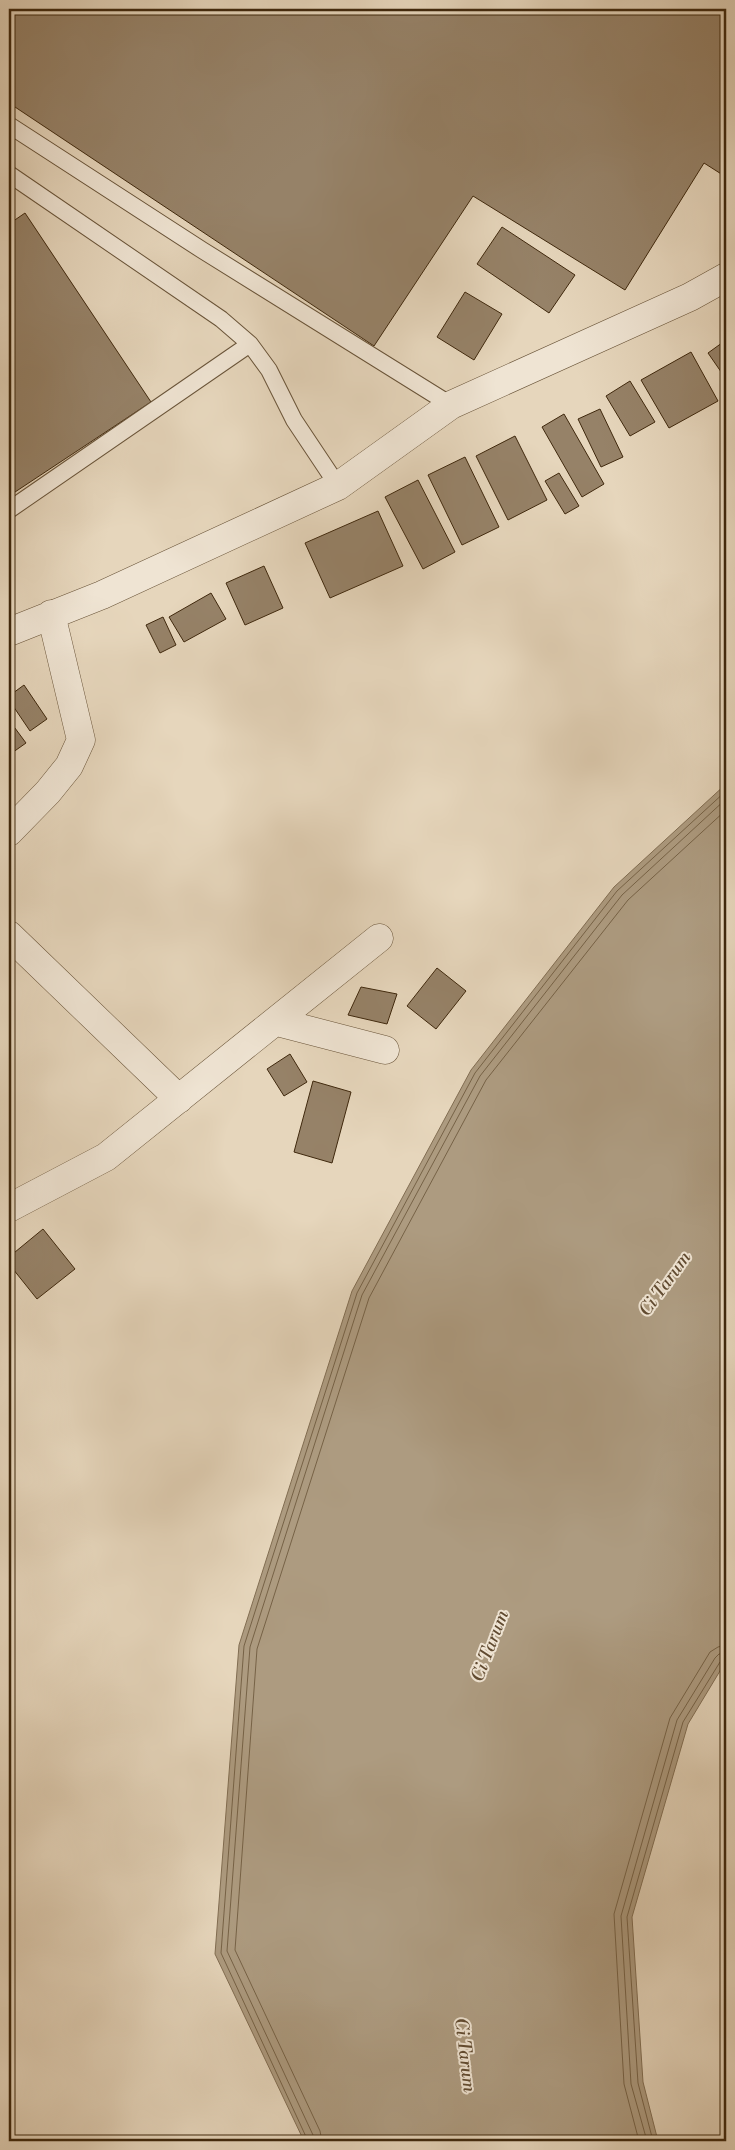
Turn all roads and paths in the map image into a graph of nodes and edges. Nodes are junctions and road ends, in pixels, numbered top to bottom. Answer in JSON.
{"nodes":[{"id":1,"x":9,"y":125,"type":"edge"},
{"id":2,"x":9,"y":174,"type":"edge"},
{"id":3,"x":726,"y":277,"type":"edge"},
{"id":4,"x":250,"y":344,"type":"junction"},
{"id":5,"x":451,"y":405,"type":"junction"},
{"id":6,"x":338,"y":486,"type":"junction"},
{"id":7,"x":9,"y":510,"type":"edge"},
{"id":8,"x":50,"y":614,"type":"junction"},
{"id":9,"x":9,"y":632,"type":"edge"},
{"id":10,"x":9,"y":832,"type":"edge"},
{"id":11,"x":9,"y":935,"type":"edge"},
{"id":12,"x":379,"y":938,"type":"dead end"},
{"id":13,"x":277,"y":1022,"type":"junction"},
{"id":14,"x":385,"y":1050,"type":"dead end"},
{"id":15,"x":179,"y":1099,"type":"junction"},
{"id":16,"x":9,"y":1208,"type":"edge"}],
"edges":[{"from":1,"to":5,"type":"lane"},
{"from":2,"to":4,"type":"lane"},
{"from":3,"to":5,"type":"street"},
{"from":4,"to":6,"type":"lane"},
{"from":4,"to":7,"type":"lane"},
{"from":5,"to":6,"type":"street"},
{"from":6,"to":8,"type":"street"},
{"from":8,"to":9,"type":"street"},
{"from":8,"to":10,"type":"street"},
{"from":11,"to":15,"type":"street"},
{"from":12,"to":13,"type":"street"},
{"from":13,"to":14,"type":"street"},
{"from":13,"to":15,"type":"street"},
{"from":15,"to":16,"type":"street"}]}
